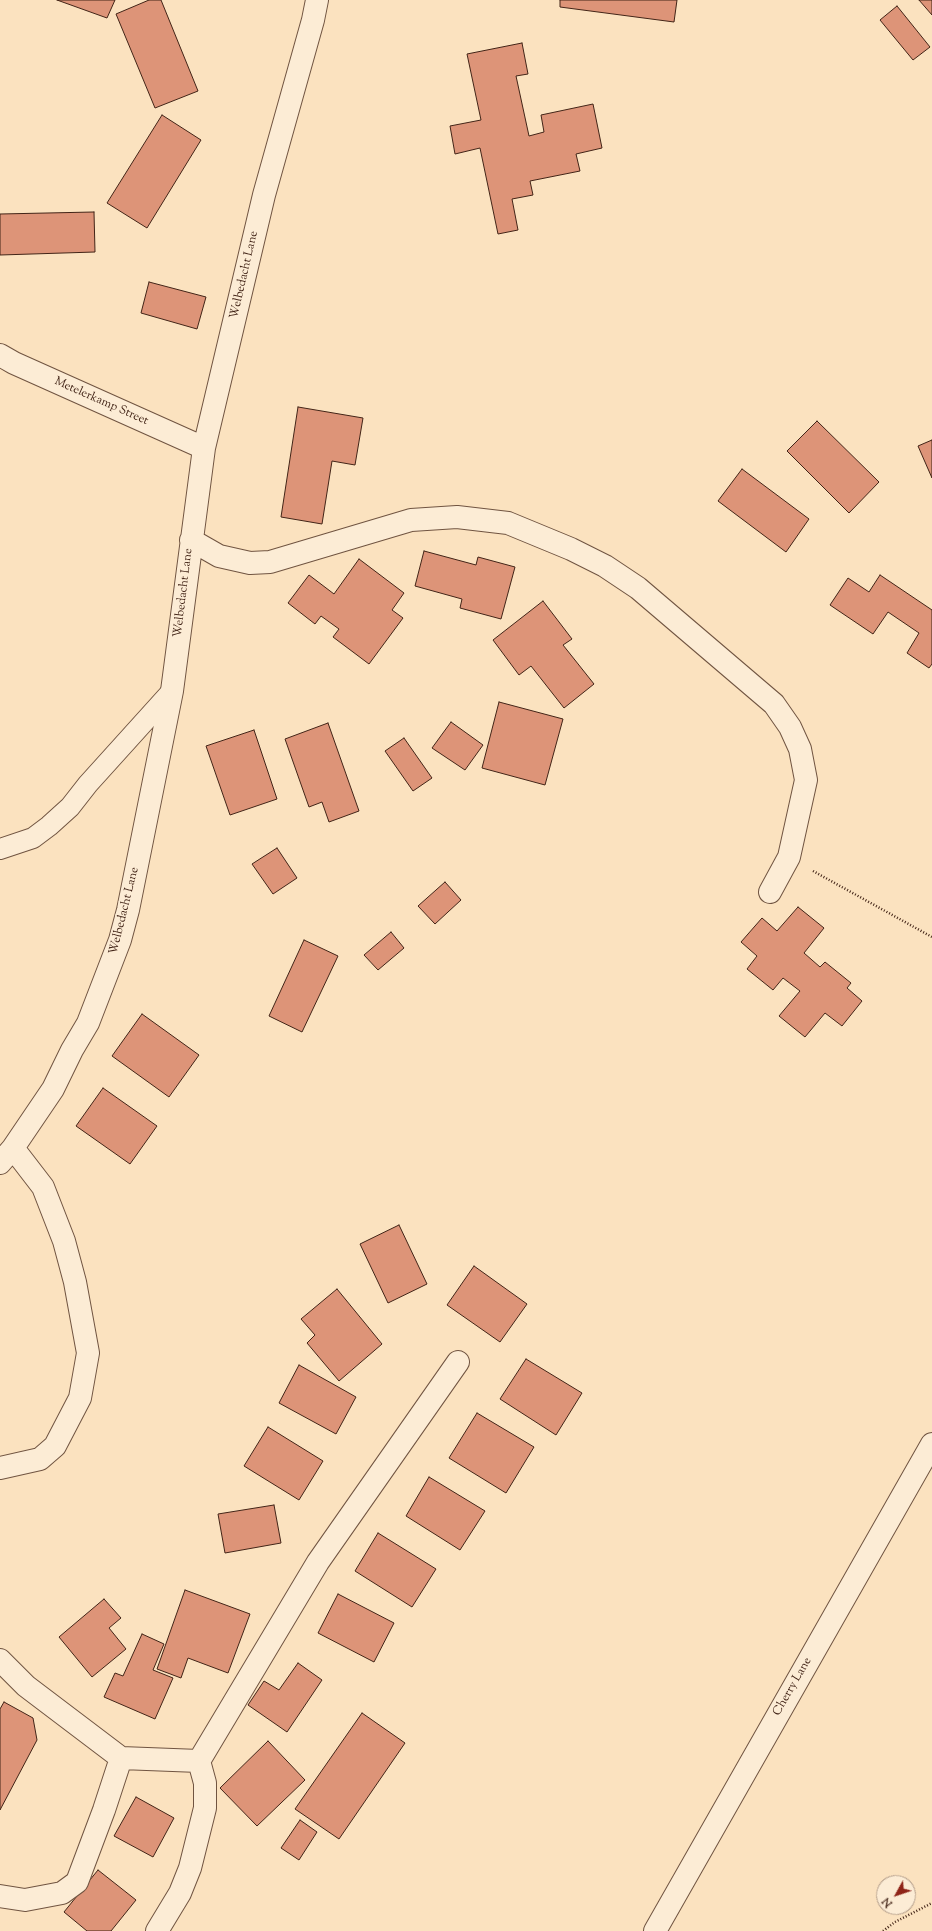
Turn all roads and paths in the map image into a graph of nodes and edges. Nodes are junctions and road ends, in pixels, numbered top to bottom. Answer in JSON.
{"nodes":[{"id":1,"x":316,"y":0,"type":"edge"},
{"id":2,"x":0,"y":355,"type":"edge"},
{"id":3,"x":204,"y":448,"type":"junction"},
{"id":4,"x":191,"y":540,"type":"junction"},
{"id":5,"x":172,"y":691,"type":"junction"},
{"id":6,"x":0,"y":849,"type":"edge"},
{"id":7,"x":788,"y":857,"type":"junction"},
{"id":8,"x":770,"y":892,"type":"dead end"},
{"id":9,"x":932,"y":937,"type":"edge"},
{"id":10,"x":6,"y":1155,"type":"edge"},
{"id":11,"x":458,"y":1362,"type":"dead end"},
{"id":12,"x":932,"y":1444,"type":"edge"},
{"id":13,"x":0,"y":1468,"type":"edge"},
{"id":14,"x":0,"y":1660,"type":"edge"},
{"id":15,"x":121,"y":1758,"type":"junction"},
{"id":16,"x":199,"y":1761,"type":"junction"},
{"id":17,"x":0,"y":1896,"type":"edge"},
{"id":18,"x":932,"y":1904,"type":"edge"},
{"id":19,"x":157,"y":1931,"type":"edge"},
{"id":20,"x":655,"y":1931,"type":"edge"},
{"id":21,"x":883,"y":1931,"type":"edge"}],
"edges":[{"from":1,"to":3,"type":"street","name":"Welbedacht Lane"},
{"from":2,"to":3,"type":"street","name":"Metelerkamp Street"},
{"from":3,"to":4,"type":"street","name":"Welbedacht Lane"},
{"from":4,"to":5,"type":"street","name":"Welbedacht Lane"},
{"from":4,"to":7,"type":"street"},
{"from":5,"to":6,"type":"lane"},
{"from":5,"to":10,"type":"street","name":"Welbedacht Lane"},
{"from":7,"to":8,"type":"street"},
{"from":7,"to":9,"type":"path"},
{"from":10,"to":13,"type":"street"},
{"from":11,"to":16,"type":"street"},
{"from":12,"to":20,"type":"street","name":"Cherry Lane"},
{"from":14,"to":15,"type":"street"},
{"from":15,"to":16,"type":"street"},
{"from":15,"to":17,"type":"street"},
{"from":16,"to":19,"type":"street"},
{"from":18,"to":21,"type":"path"}]}
